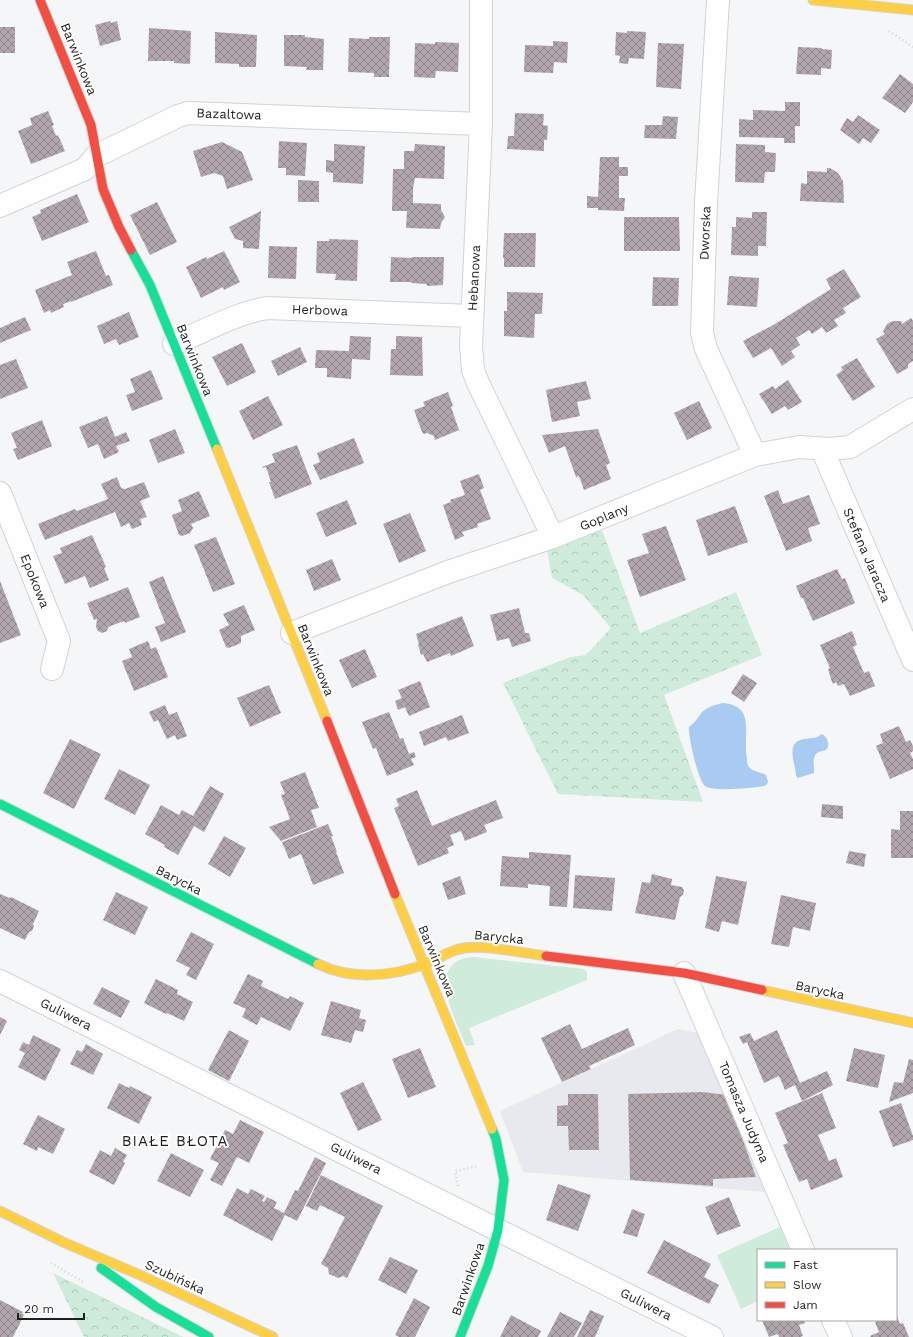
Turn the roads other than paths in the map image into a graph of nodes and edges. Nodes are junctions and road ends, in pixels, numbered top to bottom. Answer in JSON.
{"nodes":[{"id":1,"x":40,"y":0,"type":"edge"},
{"id":2,"x":481,"y":0,"type":"edge"},
{"id":3,"x":718,"y":0,"type":"edge"},
{"id":4,"x":813,"y":0,"type":"edge"},
{"id":5,"x":913,"y":10,"type":"edge"},
{"id":6,"x":481,"y":124,"type":"junction"},
{"id":7,"x":96,"y":156,"type":"junction"},
{"id":8,"x":0,"y":206,"type":"edge"},
{"id":9,"x":472,"y":316,"type":"junction"},
{"id":10,"x":174,"y":344,"type":"junction"},
{"id":11,"x":913,"y":409,"type":"edge"},
{"id":12,"x":822,"y":449,"type":"junction"},
{"id":13,"x":755,"y":455,"type":"junction"},
{"id":14,"x":0,"y":493,"type":"edge"},
{"id":15,"x":553,"y":537,"type":"junction"},
{"id":16,"x":292,"y":633,"type":"junction"},
{"id":17,"x":913,"y":660,"type":"edge"},
{"id":18,"x":52,"y":670,"type":"dead end"},
{"id":19,"x":0,"y":804,"type":"edge"},
{"id":20,"x":424,"y":965,"type":"junction"},
{"id":21,"x":684,"y":973,"type":"junction"},
{"id":22,"x":0,"y":981,"type":"edge"},
{"id":23,"x":913,"y":1023,"type":"edge"},
{"id":24,"x":0,"y":1211,"type":"edge"},
{"id":25,"x":498,"y":1230,"type":"junction"},
{"id":26,"x":65,"y":1243,"type":"junction"},
{"id":27,"x":803,"y":1249,"type":"edge"},
{"id":28,"x":834,"y":1321,"type":"edge"},
{"id":29,"x":210,"y":1337,"type":"edge"},
{"id":30,"x":273,"y":1337,"type":"edge"},
{"id":31,"x":460,"y":1337,"type":"edge"},
{"id":32,"x":712,"y":1337,"type":"edge"},
{"id":33,"x":841,"y":1337,"type":"edge"}],
"edges":[{"from":1,"to":7,"type":"street","name":"Barwinkowa"},
{"from":2,"to":6,"type":"street","name":"Hebanowa"},
{"from":3,"to":13,"type":"street","name":"Dworska"},
{"from":4,"to":5,"type":"street"},
{"from":6,"to":7,"type":"street","name":"Bazaltowa"},
{"from":6,"to":9,"type":"street","name":"Hebanowa"},
{"from":7,"to":8,"type":"street","name":"Bazaltowa"},
{"from":7,"to":10,"type":"street","name":"Barwinkowa"},
{"from":9,"to":10,"type":"street","name":"Herbowa"},
{"from":9,"to":15,"type":"street","name":"Hebanowa"},
{"from":10,"to":16,"type":"street","name":"Barwinkowa"},
{"from":11,"to":12,"type":"street","name":"Goplany"},
{"from":12,"to":13,"type":"street","name":"Goplany"},
{"from":12,"to":17,"type":"street","name":"Stefana Jaracza"},
{"from":13,"to":15,"type":"street","name":"Goplany"},
{"from":14,"to":18,"type":"street","name":"Epokowa"},
{"from":15,"to":16,"type":"street","name":"Goplany"},
{"from":16,"to":20,"type":"street","name":"Barwinkowa"},
{"from":19,"to":20,"type":"street","name":"Barycka"},
{"from":20,"to":21,"type":"street","name":"Barycka"},
{"from":20,"to":25,"type":"street","name":"Barwinkowa"},
{"from":21,"to":23,"type":"street","name":"Barycka"},
{"from":21,"to":27,"type":"street","name":"Tomasza Judyma"},
{"from":22,"to":25,"type":"street","name":"Guliwera"},
{"from":24,"to":26,"type":"street","name":"Szubińska"},
{"from":25,"to":31,"type":"street","name":"Barwinkowa"},
{"from":25,"to":32,"type":"street","name":"Guliwera"},
{"from":26,"to":29,"type":"street","name":"Szubińska"},
{"from":26,"to":30,"type":"street","name":"Szubińska"},
{"from":28,"to":33,"type":"street"}]}
